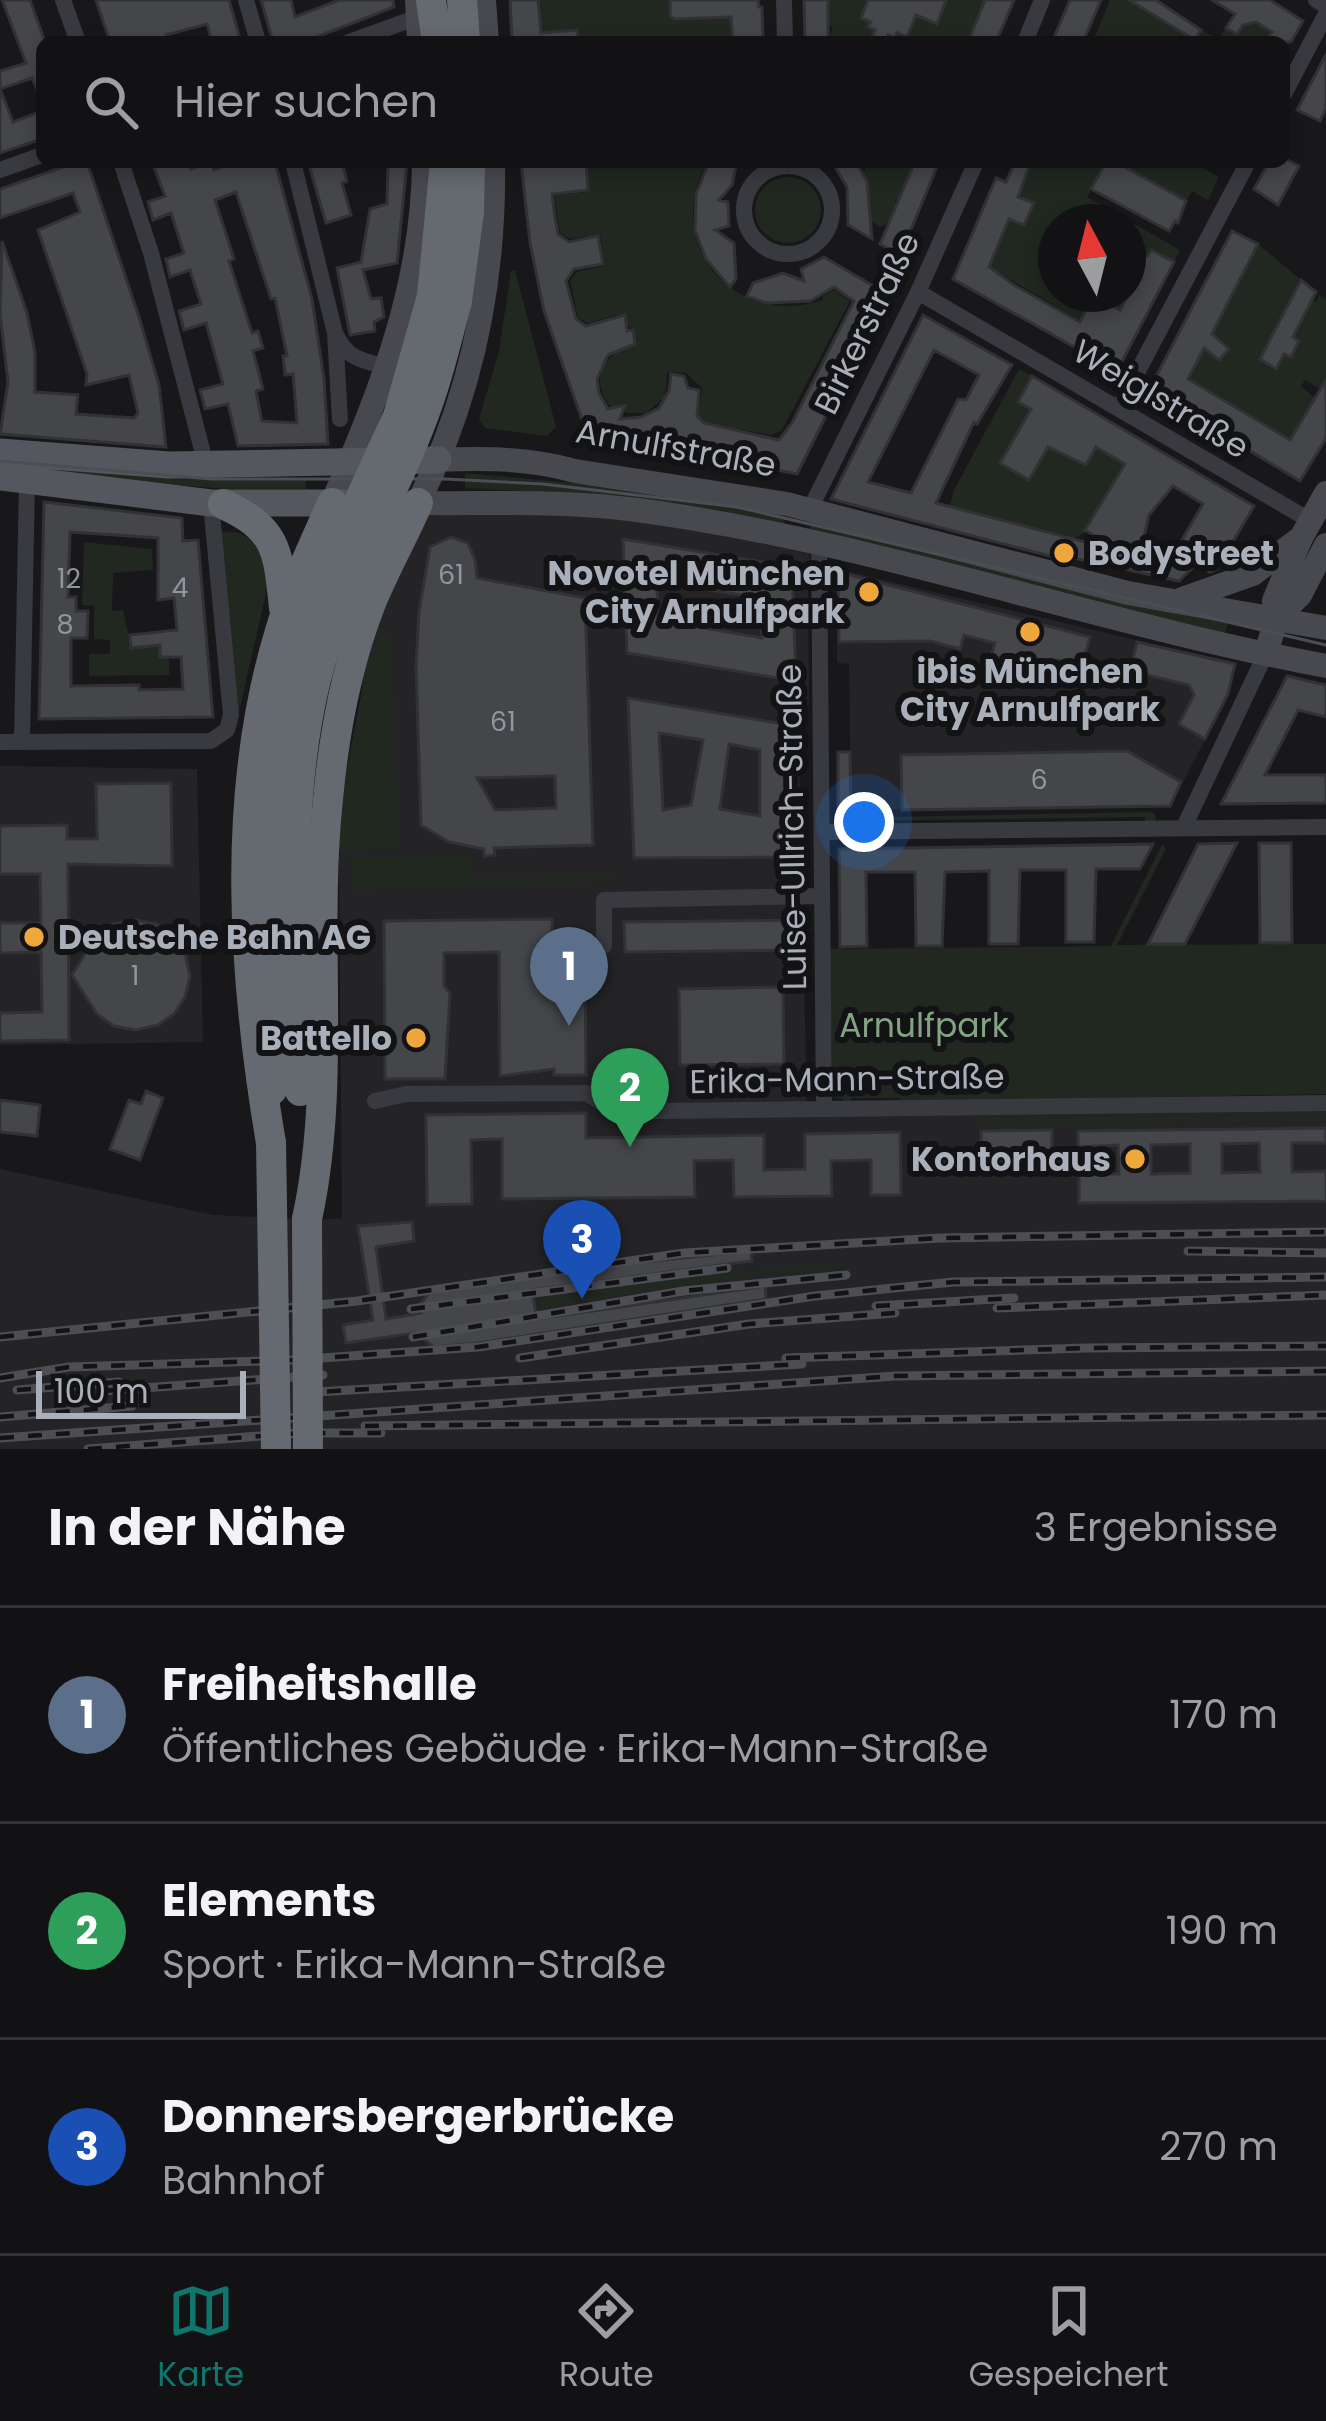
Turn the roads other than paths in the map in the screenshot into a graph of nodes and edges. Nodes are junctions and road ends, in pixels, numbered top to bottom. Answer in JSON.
{"nodes":[{"id":1,"x":63,"y":0,"type":"edge"},
{"id":2,"x":246,"y":0,"type":"edge"},
{"id":3,"x":784,"y":0,"type":"edge"},
{"id":4,"x":1042,"y":0,"type":"edge"},
{"id":5,"x":1316,"y":0,"type":"edge"},
{"id":6,"x":1326,"y":10,"type":"edge"},
{"id":7,"x":446,"y":11,"type":"edge"},
{"id":8,"x":76,"y":36,"type":"edge"},
{"id":9,"x":256,"y":36,"type":"edge"},
{"id":10,"x":369,"y":36,"type":"edge"},
{"id":11,"x":479,"y":36,"type":"edge"},
{"id":12,"x":785,"y":36,"type":"edge"},
{"id":13,"x":1027,"y":36,"type":"edge"},
{"id":14,"x":1290,"y":82,"type":"edge"},
{"id":15,"x":36,"y":157,"type":"edge"},
{"id":16,"x":123,"y":168,"type":"edge"},
{"id":17,"x":294,"y":168,"type":"edge"},
{"id":18,"x":423,"y":168,"type":"edge"},
{"id":19,"x":445,"y":168,"type":"edge"},
{"id":20,"x":470,"y":168,"type":"edge"},
{"id":21,"x":494,"y":168,"type":"edge"},
{"id":22,"x":780,"y":168,"type":"edge"},
{"id":23,"x":799,"y":168,"type":"edge"},
{"id":24,"x":973,"y":168,"type":"edge"},
{"id":25,"x":1245,"y":168,"type":"edge"},
{"id":26,"x":0,"y":170,"type":"edge"},
{"id":27,"x":918,"y":292,"type":"junction"},
{"id":28,"x":444,"y":299,"type":"junction"},
{"id":29,"x":335,"y":333,"type":"junction"},
{"id":30,"x":388,"y":367,"type":"junction"},
{"id":31,"x":1119,"y":407,"type":"junction"},
{"id":32,"x":340,"y":419,"type":"dead end"},
{"id":33,"x":0,"y":452,"type":"edge"},
{"id":34,"x":350,"y":460,"type":"junction"},
{"id":35,"x":438,"y":460,"type":"junction"},
{"id":36,"x":206,"y":465,"type":"junction"},
{"id":37,"x":14,"y":478,"type":"edge"},
{"id":38,"x":1326,"y":493,"type":"edge"},
{"id":39,"x":217,"y":503,"type":"junction"},
{"id":40,"x":332,"y":503,"type":"junction"},
{"id":41,"x":418,"y":503,"type":"junction"},
{"id":42,"x":810,"y":509,"type":"junction"},
{"id":43,"x":1306,"y":530,"type":"junction"},
{"id":44,"x":819,"y":544,"type":"junction"},
{"id":45,"x":1326,"y":545,"type":"edge"},
{"id":46,"x":1169,"y":602,"type":"junction"},
{"id":47,"x":285,"y":616,"type":"junction"},
{"id":48,"x":1277,"y":617,"type":"junction"},
{"id":49,"x":1326,"y":628,"type":"edge"},
{"id":50,"x":1267,"y":653,"type":"junction"},
{"id":51,"x":1326,"y":665,"type":"edge"},
{"id":52,"x":0,"y":742,"type":"edge"},
{"id":53,"x":22,"y":742,"type":"junction"},
{"id":54,"x":1184,"y":827,"type":"junction"},
{"id":55,"x":1326,"y":827,"type":"edge"},
{"id":56,"x":822,"y":832,"type":"junction"},
{"id":57,"x":822,"y":896,"type":"junction"},
{"id":58,"x":604,"y":946,"type":"dead end"},
{"id":59,"x":375,"y":1101,"type":"dead end"},
{"id":60,"x":1326,"y":1103,"type":"edge"},
{"id":61,"x":824,"y":1109,"type":"junction"},
{"id":62,"x":272,"y":1143,"type":"junction"},
{"id":63,"x":308,"y":1219,"type":"junction"},
{"id":64,"x":276,"y":1449,"type":"edge"},
{"id":65,"x":308,"y":1449,"type":"edge"}],
"edges":[{"from":1,"to":8,"type":"street"},
{"from":2,"to":9,"type":"street"},
{"from":3,"to":12,"type":"street"},
{"from":4,"to":13,"type":"street"},
{"from":5,"to":6,"type":"street"},
{"from":6,"to":14,"type":"street"},
{"from":7,"to":10,"type":"street"},
{"from":7,"to":11,"type":"main road"},
{"from":15,"to":26,"type":"street"},
{"from":16,"to":36,"type":"street"},
{"from":17,"to":29,"type":"street"},
{"from":18,"to":30,"type":"main road"},
{"from":19,"to":28,"type":"highway"},
{"from":20,"to":28,"type":"highway"},
{"from":21,"to":35,"type":"main road"},
{"from":22,"to":23,"type":"street"},
{"from":24,"to":27,"type":"street","name":"Birkerstraße"},
{"from":25,"to":31,"type":"street"},
{"from":27,"to":31,"type":"street","name":"Weiglstraße"},
{"from":27,"to":42,"type":"street","name":"Birkerstraße"},
{"from":28,"to":62,"type":"highway","bridge":true},
{"from":28,"to":63,"type":"highway","bridge":true},
{"from":29,"to":30,"type":"street"},
{"from":29,"to":32,"type":"street"},
{"from":30,"to":34,"type":"main road"},
{"from":31,"to":43,"type":"street","name":"Weiglstraße"},
{"from":33,"to":36,"type":"main road","name":"Arnulfstraße"},
{"from":34,"to":35,"type":"main road","name":"Arnulfstraße"},
{"from":34,"to":36,"type":"main road","name":"Arnulfstraße"},
{"from":34,"to":40,"type":"main road"},
{"from":35,"to":41,"type":"main road"},
{"from":35,"to":42,"type":"main road","name":"Arnulfstraße"},
{"from":37,"to":39,"type":"main road","name":"Arnulfstraße"},
{"from":37,"to":53,"type":"street"},
{"from":38,"to":43,"type":"main road"},
{"from":39,"to":40,"type":"main road","name":"Arnulfstraße"},
{"from":39,"to":47,"type":"highway"},
{"from":39,"to":53,"type":"street"},
{"from":40,"to":41,"type":"main road","name":"Arnulfstraße"},
{"from":40,"to":47,"type":"highway"},
{"from":41,"to":44,"type":"main road","name":"Arnulfstraße"},
{"from":41,"to":63,"type":"highway"},
{"from":42,"to":46,"type":"main road","name":"Arnulfstraße"},
{"from":43,"to":46,"type":"main road"},
{"from":43,"to":48,"type":"main road"},
{"from":44,"to":50,"type":"main road","name":"Arnulfstraße"},
{"from":44,"to":56,"type":"street","name":"Luise-Ullrich-Straße"},
{"from":45,"to":48,"type":"main road"},
{"from":46,"to":48,"type":"main road","name":"Arnulfstraße"},
{"from":47,"to":62,"type":"highway"},
{"from":48,"to":49,"type":"main road","name":"Arnulfstraße"},
{"from":48,"to":50,"type":"main road"},
{"from":50,"to":51,"type":"main road","name":"Arnulfstraße"},
{"from":50,"to":54,"type":"street"},
{"from":52,"to":53,"type":"street"},
{"from":54,"to":55,"type":"street"},
{"from":54,"to":56,"type":"street"},
{"from":56,"to":57,"type":"street","name":"Luise-Ullrich-Straße"},
{"from":57,"to":58,"type":"street"},
{"from":57,"to":61,"type":"street","name":"Luise-Ullrich-Straße"},
{"from":59,"to":61,"type":"street","name":"Erika-Mann-Straße"},
{"from":60,"to":61,"type":"street","name":"Erika-Mann-Straße"},
{"from":62,"to":64,"type":"highway","bridge":true},
{"from":63,"to":65,"type":"highway","bridge":true}]}
